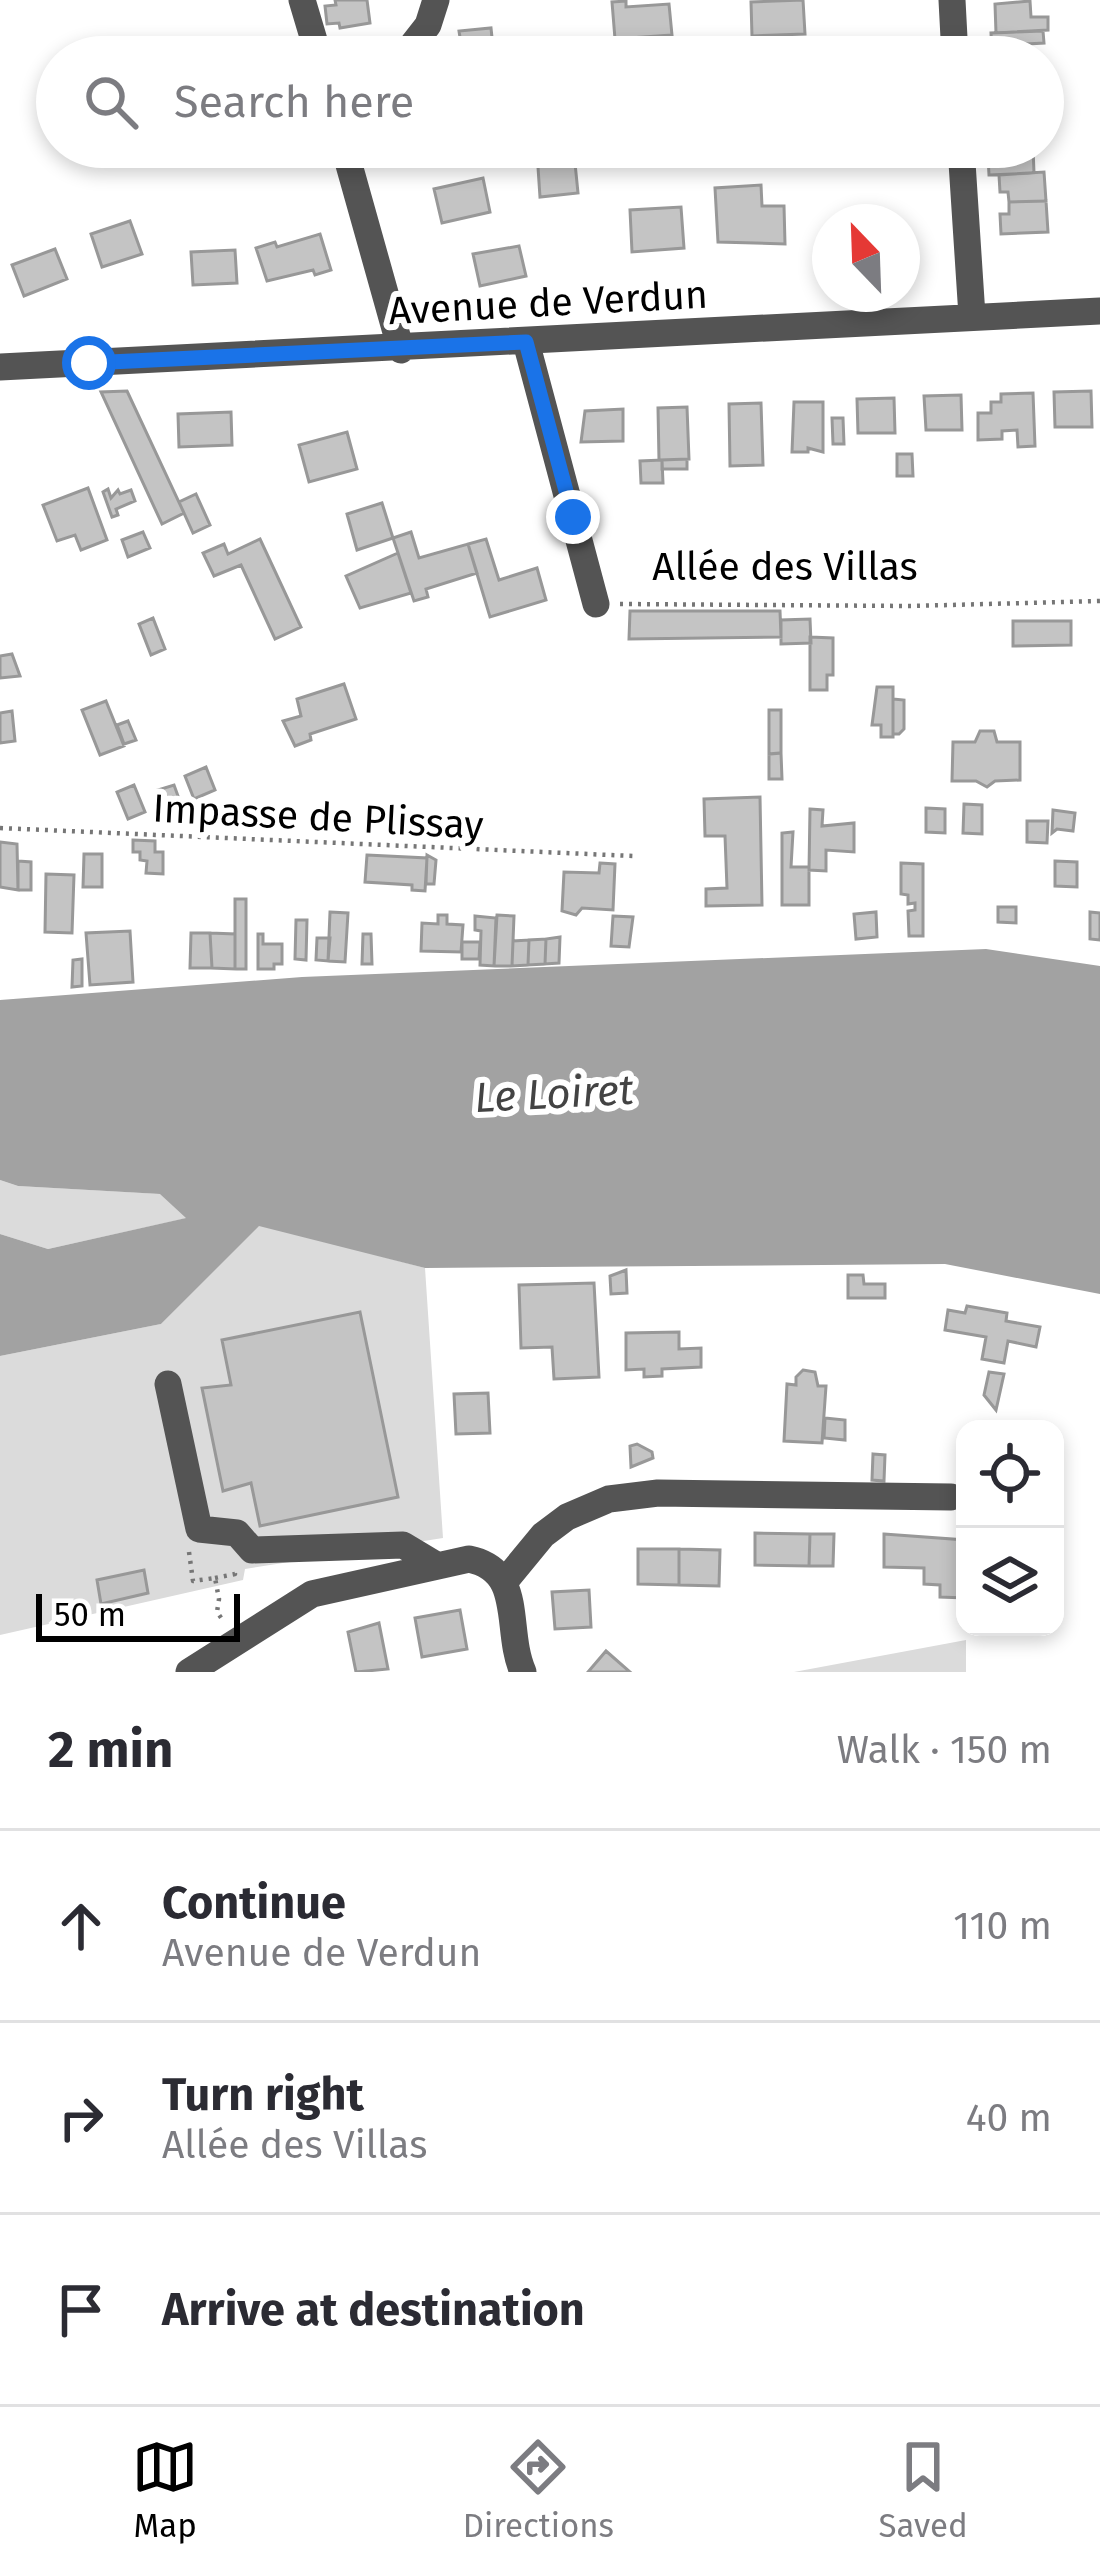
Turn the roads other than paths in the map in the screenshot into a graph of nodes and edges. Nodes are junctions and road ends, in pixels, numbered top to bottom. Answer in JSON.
{"nodes":[{"id":1,"x":302,"y":0,"type":"edge"},
{"id":2,"x":436,"y":0,"type":"edge"},
{"id":3,"x":952,"y":0,"type":"edge"},
{"id":4,"x":313,"y":36,"type":"edge"},
{"id":5,"x":419,"y":36,"type":"edge"},
{"id":6,"x":955,"y":36,"type":"edge"},
{"id":7,"x":350,"y":168,"type":"edge"},
{"id":8,"x":962,"y":168,"type":"edge"},
{"id":9,"x":1100,"y":311,"type":"edge"},
{"id":10,"x":972,"y":316,"type":"junction"},
{"id":11,"x":526,"y":342,"type":"junction"},
{"id":12,"x":401,"y":350,"type":"junction"},
{"id":13,"x":0,"y":367,"type":"edge"},
{"id":14,"x":596,"y":604,"type":"road end"},
{"id":15,"x":169,"y":1384,"type":"dead end"},
{"id":16,"x":951,"y":1496,"type":"dead end"},
{"id":17,"x":437,"y":1566,"type":"junction"},
{"id":18,"x":506,"y":1580,"type":"junction"},
{"id":19,"x":189,"y":1672,"type":"edge"},
{"id":20,"x":523,"y":1672,"type":"edge"}],
"edges":[{"from":1,"to":4,"type":"street"},
{"from":2,"to":5,"type":"street"},
{"from":3,"to":6,"type":"street"},
{"from":7,"to":12,"type":"street"},
{"from":8,"to":10,"type":"street"},
{"from":9,"to":10,"type":"street","name":"Avenue de Verdun"},
{"from":10,"to":11,"type":"street","name":"Avenue de Verdun"},
{"from":11,"to":12,"type":"street","name":"Avenue de Verdun"},
{"from":11,"to":14,"type":"street","name":"Allée des Villas"},
{"from":12,"to":13,"type":"street","name":"Avenue de Verdun"},
{"from":15,"to":17,"type":"street"},
{"from":16,"to":18,"type":"street"},
{"from":17,"to":18,"type":"street"},
{"from":17,"to":19,"type":"street"},
{"from":18,"to":20,"type":"street"}]}
